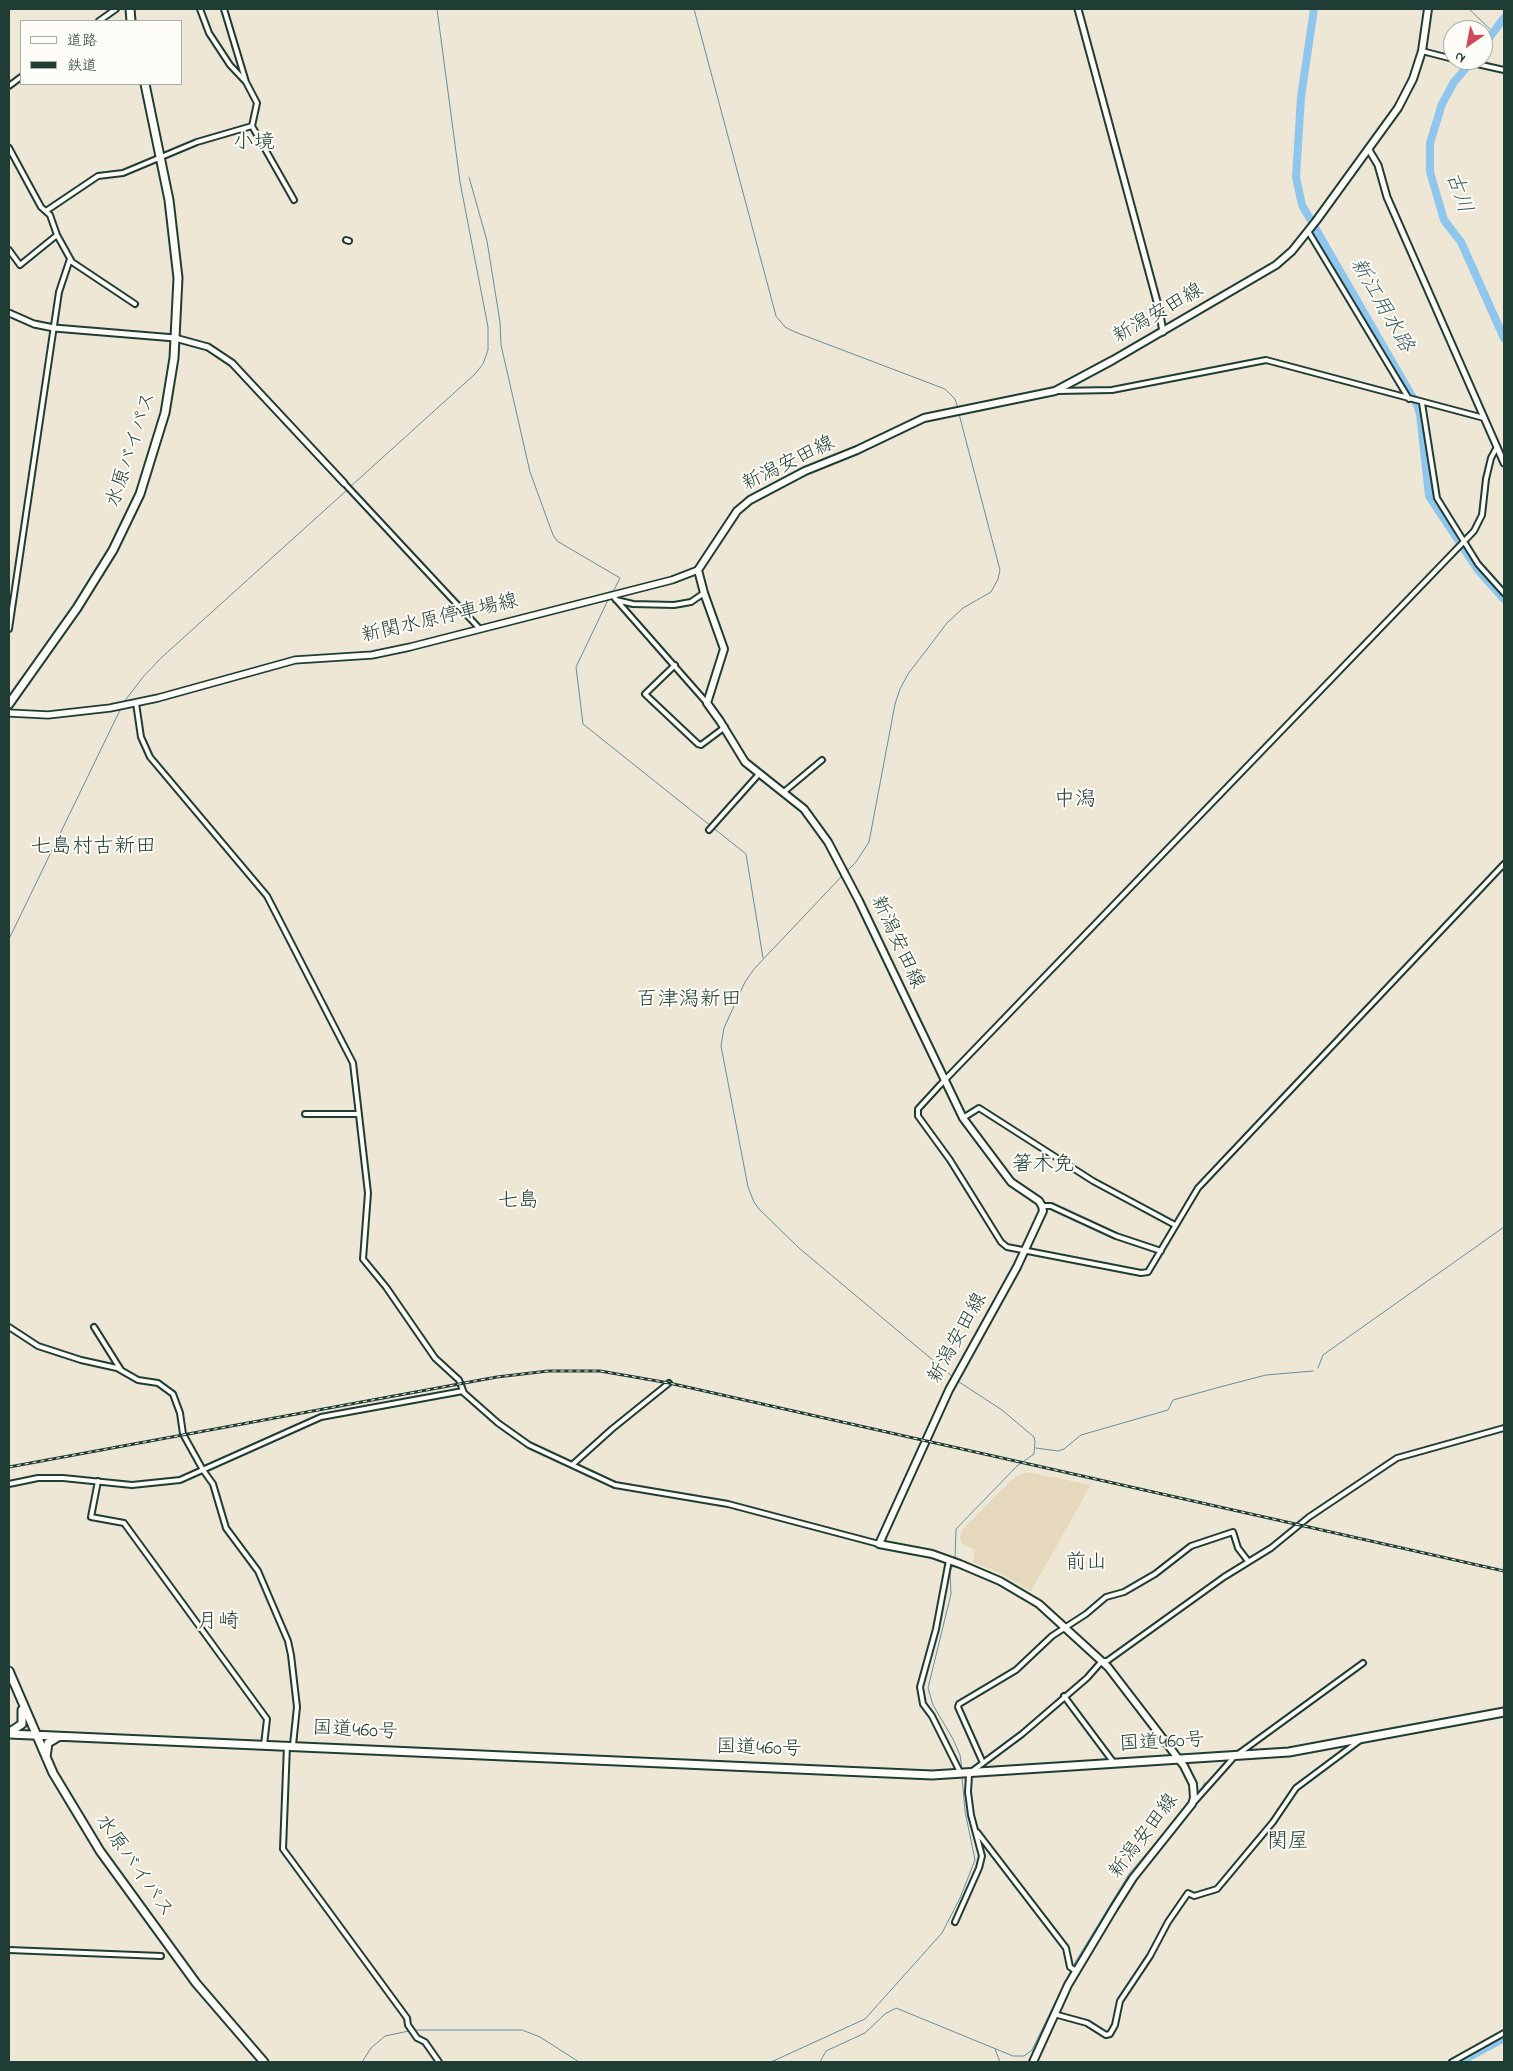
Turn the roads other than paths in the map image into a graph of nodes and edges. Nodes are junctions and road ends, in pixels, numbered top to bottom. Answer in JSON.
{"nodes":[{"id":1,"x":116,"y":9,"type":"edge"},
{"id":2,"x":200,"y":9,"type":"edge"},
{"id":3,"x":224,"y":9,"type":"edge"},
{"id":4,"x":1078,"y":9,"type":"edge"},
{"id":5,"x":1428,"y":9,"type":"edge"},
{"id":6,"x":100,"y":20,"type":"edge"},
{"id":7,"x":1422,"y":52,"type":"junction"},
{"id":8,"x":1443,"y":57,"type":"edge"},
{"id":9,"x":20,"y":78,"type":"edge"},
{"id":10,"x":246,"y":82,"type":"junction"},
{"id":11,"x":145,"y":85,"type":"edge"},
{"id":12,"x":9,"y":86,"type":"edge"},
{"id":13,"x":252,"y":126,"type":"junction"},
{"id":14,"x":9,"y":148,"type":"edge"},
{"id":15,"x":1369,"y":150,"type":"junction"},
{"id":16,"x":160,"y":157,"type":"junction"},
{"id":17,"x":294,"y":200,"type":"dead end"},
{"id":18,"x":46,"y":211,"type":"junction"},
{"id":19,"x":1308,"y":231,"type":"junction"},
{"id":20,"x":57,"y":235,"type":"junction"},
{"id":21,"x":9,"y":250,"type":"edge"},
{"id":22,"x":70,"y":259,"type":"junction"},
{"id":23,"x":135,"y":304,"type":"dead end"},
{"id":24,"x":9,"y":313,"type":"edge"},
{"id":25,"x":54,"y":328,"type":"junction"},
{"id":26,"x":1162,"y":332,"type":"junction"},
{"id":27,"x":175,"y":338,"type":"junction"},
{"id":28,"x":1055,"y":391,"type":"junction"},
{"id":29,"x":1410,"y":399,"type":"junction"},
{"id":30,"x":1421,"y":402,"type":"junction"},
{"id":31,"x":1486,"y":418,"type":"junction"},
{"id":32,"x":1497,"y":446,"type":"junction"},
{"id":33,"x":1504,"y":463,"type":"edge"},
{"id":34,"x":344,"y":483,"type":"joint"},
{"id":35,"x":1463,"y":542,"type":"junction"},
{"id":36,"x":698,"y":570,"type":"junction"},
{"id":37,"x":704,"y":593,"type":"junction"},
{"id":38,"x":1504,"y":593,"type":"edge"},
{"id":39,"x":614,"y":597,"type":"junction"},
{"id":40,"x":480,"y":628,"type":"junction"},
{"id":41,"x":9,"y":629,"type":"edge"},
{"id":42,"x":675,"y":666,"type":"junction"},
{"id":43,"x":706,"y":702,"type":"junction"},
{"id":44,"x":132,"y":703,"type":"junction"},
{"id":45,"x":9,"y":704,"type":"edge"},
{"id":46,"x":9,"y":713,"type":"edge"},
{"id":47,"x":724,"y":727,"type":"junction"},
{"id":48,"x":822,"y":760,"type":"dead end"},
{"id":49,"x":760,"y":773,"type":"junction"},
{"id":50,"x":785,"y":792,"type":"junction"},
{"id":51,"x":711,"y":828,"type":"dead end"},
{"id":52,"x":1504,"y":864,"type":"edge"},
{"id":53,"x":944,"y":1082,"type":"junction"},
{"id":54,"x":305,"y":1114,"type":"dead end"},
{"id":55,"x":360,"y":1114,"type":"junction"},
{"id":56,"x":963,"y":1118,"type":"junction"},
{"id":57,"x":1042,"y":1206,"type":"junction"},
{"id":58,"x":1175,"y":1225,"type":"junction"},
{"id":59,"x":1024,"y":1250,"type":"junction"},
{"id":60,"x":1161,"y":1251,"type":"junction"},
{"id":61,"x":9,"y":1327,"type":"edge"},
{"id":62,"x":94,"y":1327,"type":"dead end"},
{"id":63,"x":121,"y":1370,"type":"junction"},
{"id":64,"x":669,"y":1383,"type":"dead end"},
{"id":65,"x":463,"y":1391,"type":"junction"},
{"id":66,"x":1504,"y":1428,"type":"edge"},
{"id":67,"x":572,"y":1465,"type":"junction"},
{"id":68,"x":203,"y":1470,"type":"junction"},
{"id":69,"x":98,"y":1481,"type":"junction"},
{"id":70,"x":9,"y":1484,"type":"edge"},
{"id":71,"x":879,"y":1544,"type":"junction"},
{"id":72,"x":949,"y":1560,"type":"junction"},
{"id":73,"x":1248,"y":1562,"type":"junction"},
{"id":74,"x":1066,"y":1627,"type":"junction"},
{"id":75,"x":1102,"y":1661,"type":"junction"},
{"id":76,"x":1363,"y":1663,"type":"dead end"},
{"id":77,"x":9,"y":1672,"type":"edge"},
{"id":78,"x":1064,"y":1696,"type":"junction"},
{"id":79,"x":21,"y":1705,"type":"junction"},
{"id":80,"x":1504,"y":1712,"type":"edge"},
{"id":81,"x":9,"y":1733,"type":"edge"},
{"id":82,"x":35,"y":1735,"type":"junction"},
{"id":83,"x":60,"y":1736,"type":"junction"},
{"id":84,"x":1359,"y":1740,"type":"junction"},
{"id":85,"x":264,"y":1745,"type":"junction"},
{"id":86,"x":290,"y":1745,"type":"junction"},
{"id":87,"x":1234,"y":1757,"type":"junction"},
{"id":88,"x":46,"y":1759,"type":"junction"},
{"id":89,"x":1177,"y":1759,"type":"junction"},
{"id":90,"x":983,"y":1762,"type":"junction"},
{"id":91,"x":1114,"y":1763,"type":"junction"},
{"id":92,"x":966,"y":1772,"type":"junction"},
{"id":93,"x":1192,"y":1804,"type":"junction"},
{"id":94,"x":975,"y":1830,"type":"junction"},
{"id":95,"x":955,"y":1922,"type":"dead end"},
{"id":96,"x":9,"y":1950,"type":"edge"},
{"id":97,"x":161,"y":1956,"type":"dead end"},
{"id":98,"x":1076,"y":1971,"type":"junction"},
{"id":99,"x":1054,"y":2014,"type":"junction"},
{"id":100,"x":1504,"y":2033,"type":"edge"},
{"id":101,"x":264,"y":2062,"type":"edge"},
{"id":102,"x":439,"y":2062,"type":"edge"},
{"id":103,"x":1034,"y":2062,"type":"edge"},
{"id":104,"x":1452,"y":2062,"type":"edge"}],
"edges":[{"from":1,"to":6,"type":"street"},
{"from":2,"to":10,"type":"street"},
{"from":3,"to":10,"type":"street"},
{"from":4,"to":26,"type":"street"},
{"from":5,"to":7,"type":"main road","name":"新潟安田線"},
{"from":7,"to":8,"type":"street"},
{"from":7,"to":15,"type":"main road","name":"新潟安田線"},
{"from":9,"to":12,"type":"street"},
{"from":10,"to":13,"type":"street"},
{"from":11,"to":16,"type":"highway","name":"水原バイパス"},
{"from":13,"to":16,"type":"street"},
{"from":13,"to":17,"type":"street"},
{"from":14,"to":18,"type":"street"},
{"from":15,"to":19,"type":"main road","name":"新潟安田線"},
{"from":15,"to":31,"type":"street"},
{"from":16,"to":18,"type":"street"},
{"from":16,"to":27,"type":"highway","name":"水原バイパス"},
{"from":18,"to":20,"type":"street"},
{"from":19,"to":26,"type":"main road","name":"新潟安田線"},
{"from":19,"to":29,"type":"street"},
{"from":20,"to":21,"type":"street"},
{"from":20,"to":22,"type":"street"},
{"from":22,"to":23,"type":"street"},
{"from":22,"to":25,"type":"street"},
{"from":24,"to":25,"type":"street"},
{"from":25,"to":27,"type":"street"},
{"from":25,"to":41,"type":"street"},
{"from":26,"to":28,"type":"main road","name":"新潟安田線"},
{"from":27,"to":34,"type":"street"},
{"from":27,"to":45,"type":"highway","name":"水原バイパス"},
{"from":28,"to":29,"type":"street"},
{"from":28,"to":36,"type":"main road","name":"新潟安田線"},
{"from":29,"to":30,"type":"street"},
{"from":30,"to":31,"type":"street"},
{"from":30,"to":35,"type":"street"},
{"from":31,"to":32,"type":"street"},
{"from":32,"to":33,"type":"street"},
{"from":32,"to":35,"type":"street"},
{"from":34,"to":40,"type":"street"},
{"from":35,"to":38,"type":"street"},
{"from":35,"to":53,"type":"street"},
{"from":36,"to":37,"type":"main road"},
{"from":36,"to":39,"type":"main road","name":"新関水原停車場線"},
{"from":37,"to":39,"type":"street"},
{"from":37,"to":43,"type":"main road"},
{"from":39,"to":40,"type":"main road","name":"新関水原停車場線"},
{"from":39,"to":42,"type":"street"},
{"from":40,"to":44,"type":"main road","name":"新関水原停車場線"},
{"from":42,"to":43,"type":"street"},
{"from":42,"to":47,"type":"street"},
{"from":43,"to":47,"type":"main road","name":"新潟安田線"},
{"from":44,"to":46,"type":"main road","name":"新関水原停車場線"},
{"from":44,"to":55,"type":"street"},
{"from":47,"to":49,"type":"main road","name":"新潟安田線"},
{"from":48,"to":50,"type":"street"},
{"from":49,"to":50,"type":"main road","name":"新潟安田線"},
{"from":49,"to":51,"type":"street"},
{"from":50,"to":53,"type":"main road","name":"新潟安田線"},
{"from":52,"to":58,"type":"street"},
{"from":53,"to":56,"type":"main road","name":"新潟安田線"},
{"from":53,"to":59,"type":"street"},
{"from":54,"to":55,"type":"street"},
{"from":55,"to":65,"type":"street"},
{"from":56,"to":57,"type":"main road","name":"新潟安田線"},
{"from":56,"to":58,"type":"street"},
{"from":57,"to":59,"type":"main road","name":"新潟安田線"},
{"from":57,"to":60,"type":"street"},
{"from":58,"to":60,"type":"street"},
{"from":59,"to":60,"type":"street"},
{"from":59,"to":71,"type":"main road","name":"新潟安田線"},
{"from":61,"to":63,"type":"street"},
{"from":62,"to":63,"type":"street"},
{"from":63,"to":68,"type":"street"},
{"from":64,"to":67,"type":"street"},
{"from":65,"to":67,"type":"street"},
{"from":65,"to":68,"type":"street"},
{"from":66,"to":73,"type":"street"},
{"from":67,"to":71,"type":"street"},
{"from":68,"to":69,"type":"street"},
{"from":68,"to":86,"type":"street"},
{"from":69,"to":70,"type":"street"},
{"from":69,"to":85,"type":"street"},
{"from":71,"to":72,"type":"main road","name":"新潟安田線"},
{"from":72,"to":74,"type":"main road","name":"新潟安田線"},
{"from":72,"to":92,"type":"street"},
{"from":73,"to":74,"type":"street"},
{"from":73,"to":75,"type":"street"},
{"from":74,"to":75,"type":"main road","name":"新潟安田線"},
{"from":74,"to":90,"type":"street"},
{"from":75,"to":78,"type":"street"},
{"from":75,"to":89,"type":"main road","name":"新潟安田線"},
{"from":76,"to":87,"type":"street"},
{"from":77,"to":79,"type":"highway","name":"水原バイパス"},
{"from":78,"to":90,"type":"street"},
{"from":78,"to":91,"type":"street"},
{"from":79,"to":81,"type":"highway"},
{"from":79,"to":82,"type":"highway","name":"水原バイパス"},
{"from":80,"to":84,"type":"highway","name":"国道460号"},
{"from":81,"to":82,"type":"highway","name":"国道460号"},
{"from":82,"to":83,"type":"highway","name":"国道460号"},
{"from":82,"to":88,"type":"highway","name":"水原バイパス"},
{"from":83,"to":85,"type":"highway","name":"国道460号"},
{"from":83,"to":88,"type":"highway"},
{"from":84,"to":87,"type":"highway","name":"国道460号"},
{"from":84,"to":99,"type":"street"},
{"from":85,"to":86,"type":"highway","name":"国道460号"},
{"from":86,"to":92,"type":"highway","name":"国道460号"},
{"from":86,"to":102,"type":"street"},
{"from":87,"to":89,"type":"highway","name":"国道460号"},
{"from":87,"to":93,"type":"street"},
{"from":88,"to":101,"type":"highway","name":"水原バイパス"},
{"from":89,"to":91,"type":"highway","name":"国道460号"},
{"from":89,"to":93,"type":"main road","name":"新潟安田線"},
{"from":90,"to":92,"type":"street"},
{"from":91,"to":92,"type":"highway","name":"国道460号"},
{"from":92,"to":94,"type":"street"},
{"from":93,"to":98,"type":"main road","name":"新潟安田線"},
{"from":94,"to":95,"type":"street"},
{"from":94,"to":98,"type":"street"},
{"from":96,"to":97,"type":"street"},
{"from":98,"to":99,"type":"main road","name":"新潟安田線"},
{"from":99,"to":103,"type":"main road","name":"新潟安田線"},
{"from":100,"to":104,"type":"street"}]}
